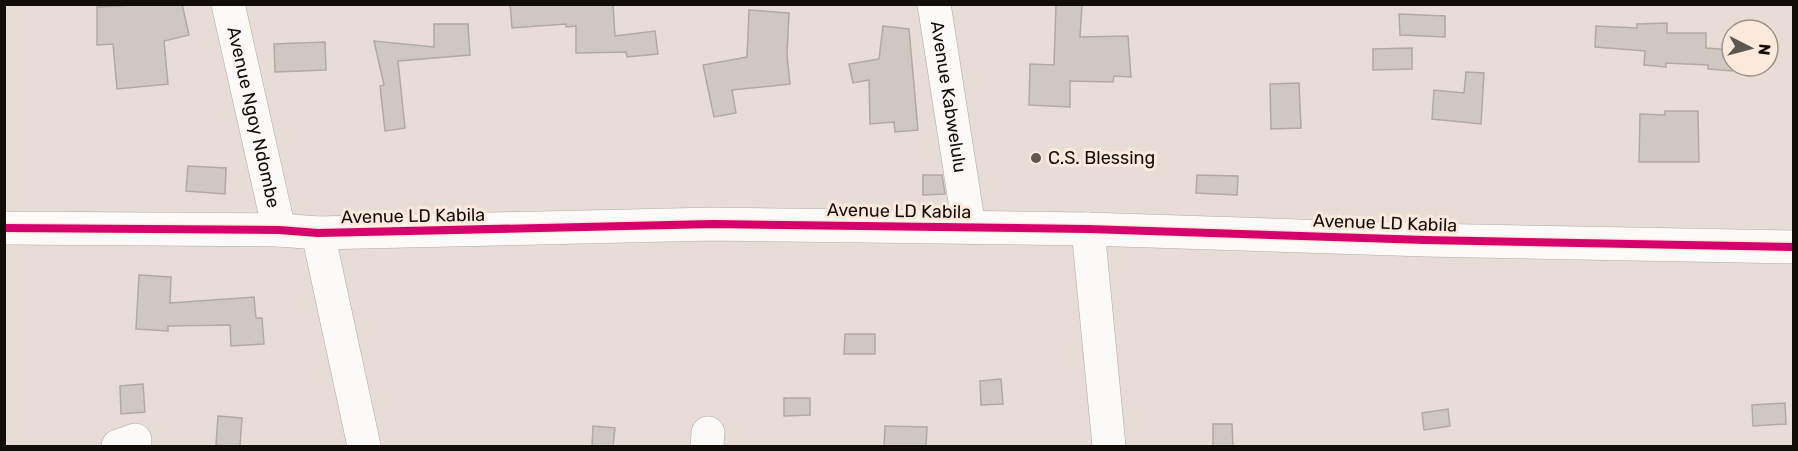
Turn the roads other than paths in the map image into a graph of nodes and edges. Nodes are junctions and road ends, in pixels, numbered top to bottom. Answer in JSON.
{"nodes":[{"id":1,"x":228,"y":4,"type":"edge"},
{"id":2,"x":934,"y":4,"type":"edge"},
{"id":3,"x":969,"y":227,"type":"junction"},
{"id":4,"x":4,"y":228,"type":"edge"},
{"id":5,"x":1088,"y":229,"type":"junction"},
{"id":6,"x":279,"y":230,"type":"junction"},
{"id":7,"x":318,"y":233,"type":"junction"},
{"id":8,"x":1794,"y":247,"type":"edge"},
{"id":9,"x":364,"y":447,"type":"edge"},
{"id":10,"x":1109,"y":447,"type":"edge"}],
"edges":[{"from":1,"to":6,"type":"street","name":"Avenue Ngoy Ndombe"},
{"from":2,"to":3,"type":"street","name":"Avenue Kabwelulu"},
{"from":3,"to":5,"type":"street","name":"Avenue LD Kabila"},
{"from":3,"to":7,"type":"street","name":"Avenue LD Kabila"},
{"from":4,"to":6,"type":"street","name":"Avenue LD Kabila"},
{"from":5,"to":8,"type":"street","name":"Avenue LD Kabila"},
{"from":5,"to":10,"type":"street"},
{"from":6,"to":7,"type":"street","name":"Avenue LD Kabila"},
{"from":7,"to":9,"type":"street"}]}
